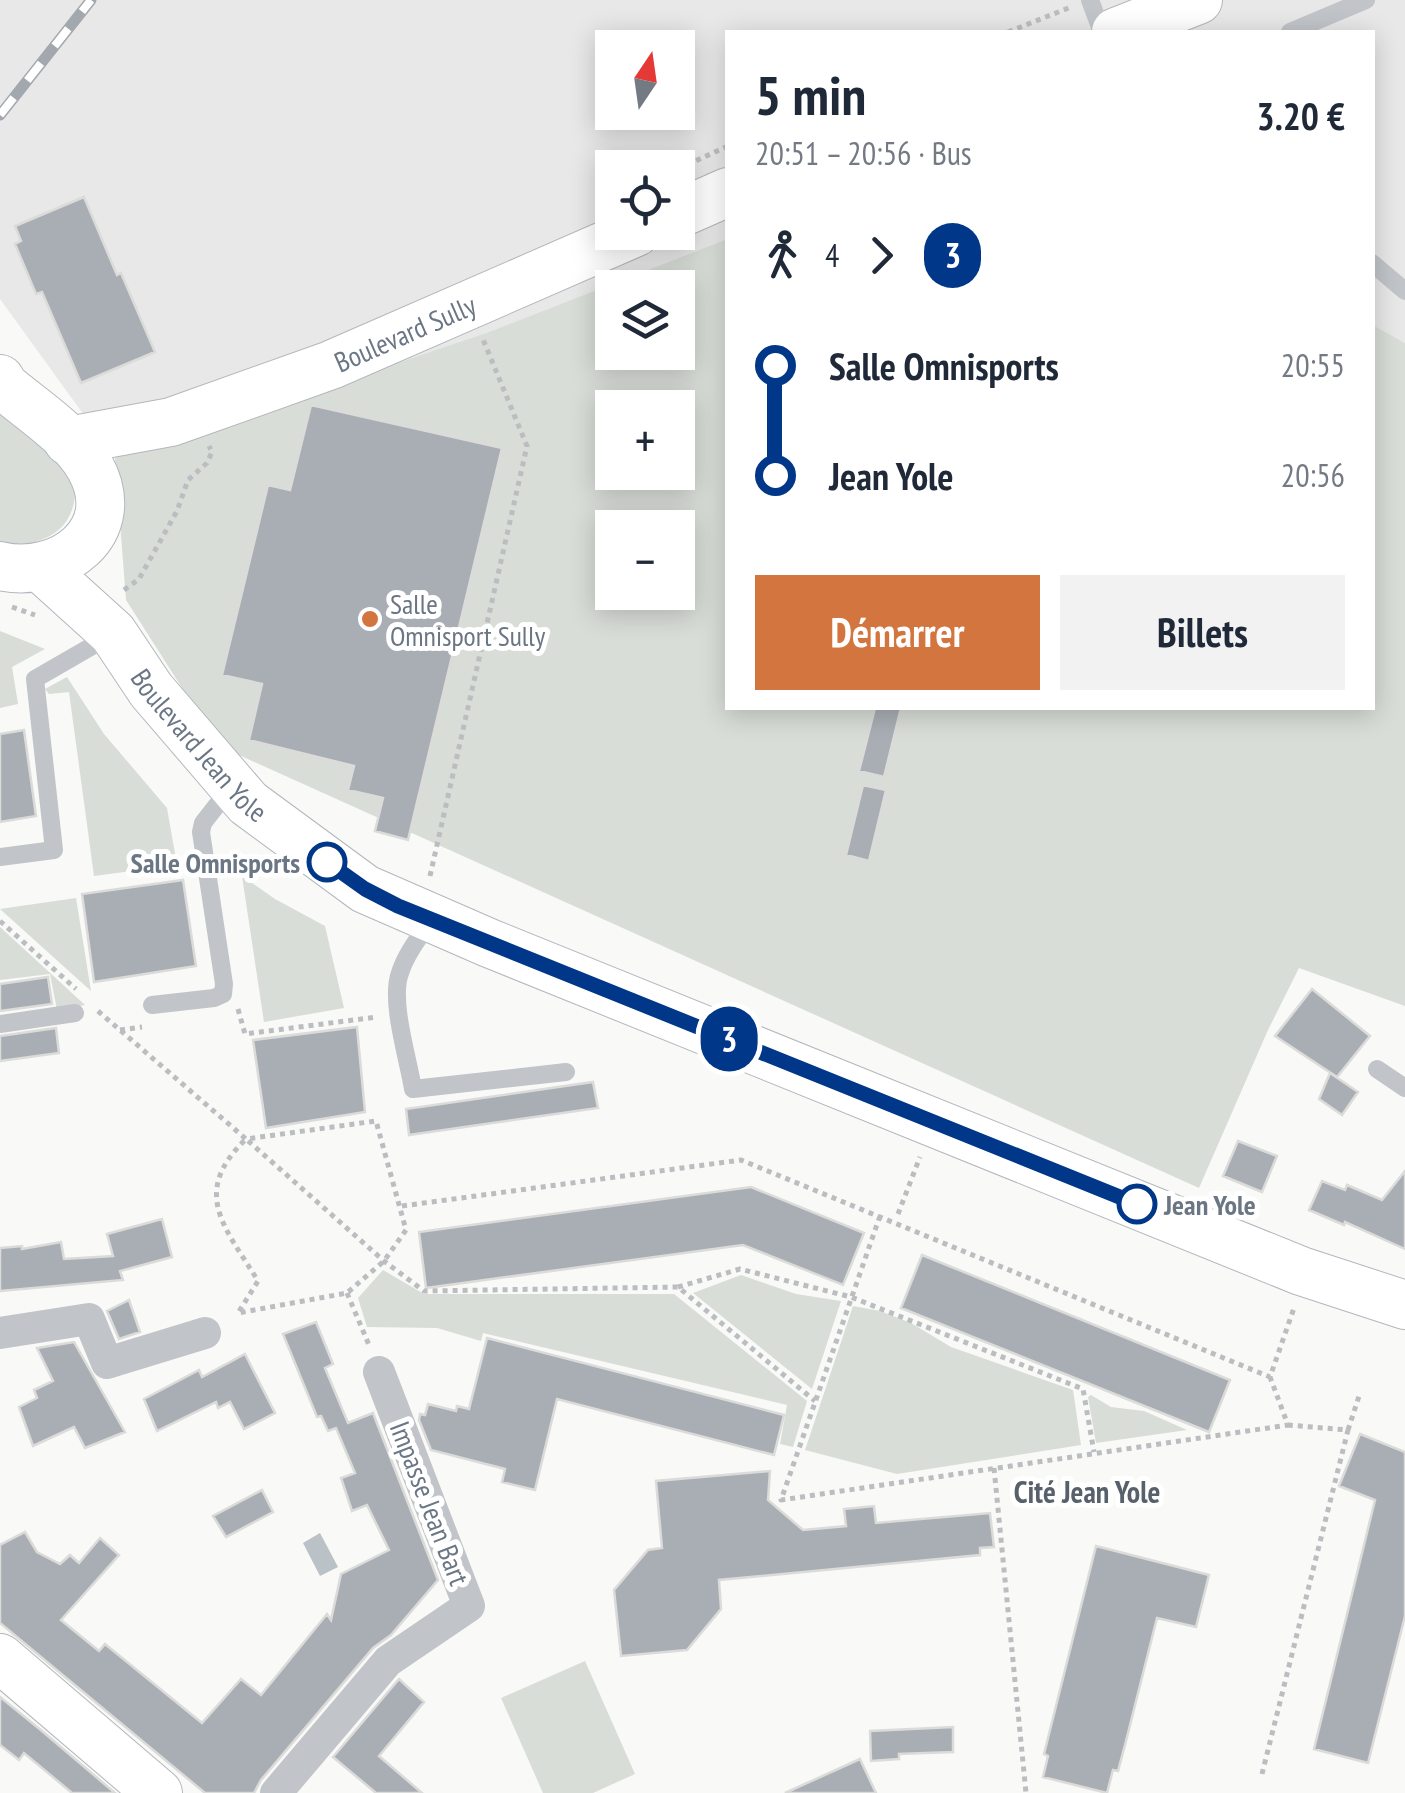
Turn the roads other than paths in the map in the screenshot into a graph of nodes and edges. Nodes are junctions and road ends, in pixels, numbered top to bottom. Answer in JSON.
{"nodes":[{"id":1,"x":1366,"y":0,"type":"edge"},
{"id":2,"x":1084,"y":2,"type":"edge"},
{"id":3,"x":1194,"y":10,"type":"edge"},
{"id":4,"x":1101,"y":30,"type":"edge"},
{"id":5,"x":1123,"y":30,"type":"edge"},
{"id":6,"x":1295,"y":30,"type":"edge"},
{"id":7,"x":725,"y":193,"type":"edge"},
{"id":8,"x":695,"y":207,"type":"edge"},
{"id":9,"x":595,"y":250,"type":"edge"},
{"id":10,"x":1375,"y":265,"type":"edge"},
{"id":11,"x":1405,"y":291,"type":"edge"},
{"id":12,"x":0,"y":378,"type":"edge"},
{"id":13,"x":182,"y":418,"type":"junction"},
{"id":14,"x":68,"y":441,"type":"junction"},
{"id":15,"x":94,"y":520,"type":"junction"},
{"id":16,"x":20,"y":567,"type":"edge"},
{"id":17,"x":109,"y":619,"type":"junction"},
{"id":18,"x":232,"y":787,"type":"junction"},
{"id":19,"x":0,"y":857,"type":"edge"},
{"id":20,"x":430,"y":904,"type":"junction"},
{"id":21,"x":152,"y":1004,"type":"dead end"},
{"id":22,"x":75,"y":1013,"type":"dead end"},
{"id":23,"x":0,"y":1024,"type":"edge"},
{"id":24,"x":1377,"y":1069,"type":"dead end"},
{"id":25,"x":566,"y":1072,"type":"dead end"},
{"id":26,"x":1405,"y":1088,"type":"edge"},
{"id":27,"x":1405,"y":1305,"type":"edge"},
{"id":28,"x":0,"y":1333,"type":"edge"},
{"id":29,"x":205,"y":1333,"type":"dead end"},
{"id":30,"x":379,"y":1372,"type":"road end"},
{"id":31,"x":0,"y":1658,"type":"edge"},
{"id":32,"x":158,"y":1793,"type":"edge"},
{"id":33,"x":276,"y":1793,"type":"edge"}],
"edges":[{"from":1,"to":6,"type":"lane"},
{"from":2,"to":4,"type":"lane"},
{"from":3,"to":5,"type":"main road"},
{"from":7,"to":8,"type":"main road"},
{"from":9,"to":13,"type":"main road","name":"Boulevard Sully"},
{"from":10,"to":11,"type":"lane"},
{"from":12,"to":14,"type":"main road","name":"Boulevard Jean Yole"},
{"from":13,"to":14,"type":"main road","name":"Boulevard Sully"},
{"from":13,"to":15,"type":"main road","name":"Boulevard Sully"},
{"from":14,"to":15,"type":"main road","name":"Boulevard Jean Yole"},
{"from":15,"to":16,"type":"main road","name":"Boulevard Sully"},
{"from":15,"to":17,"type":"main road","name":"Boulevard Jean Yole"},
{"from":16,"to":17,"type":"main road","name":"Boulevard Jean Yole"},
{"from":17,"to":18,"type":"main road","name":"Boulevard Jean Yole"},
{"from":17,"to":19,"type":"lane"},
{"from":18,"to":20,"type":"main road","name":"Boulevard Jean Yole"},
{"from":18,"to":21,"type":"lane"},
{"from":20,"to":25,"type":"lane"},
{"from":20,"to":27,"type":"main road","name":"Boulevard Jean Yole"},
{"from":22,"to":23,"type":"lane"},
{"from":24,"to":26,"type":"lane"},
{"from":28,"to":29,"type":"street"},
{"from":30,"to":33,"type":"street","name":"Impasse Jean Bart"},
{"from":31,"to":32,"type":"main road"}]}
